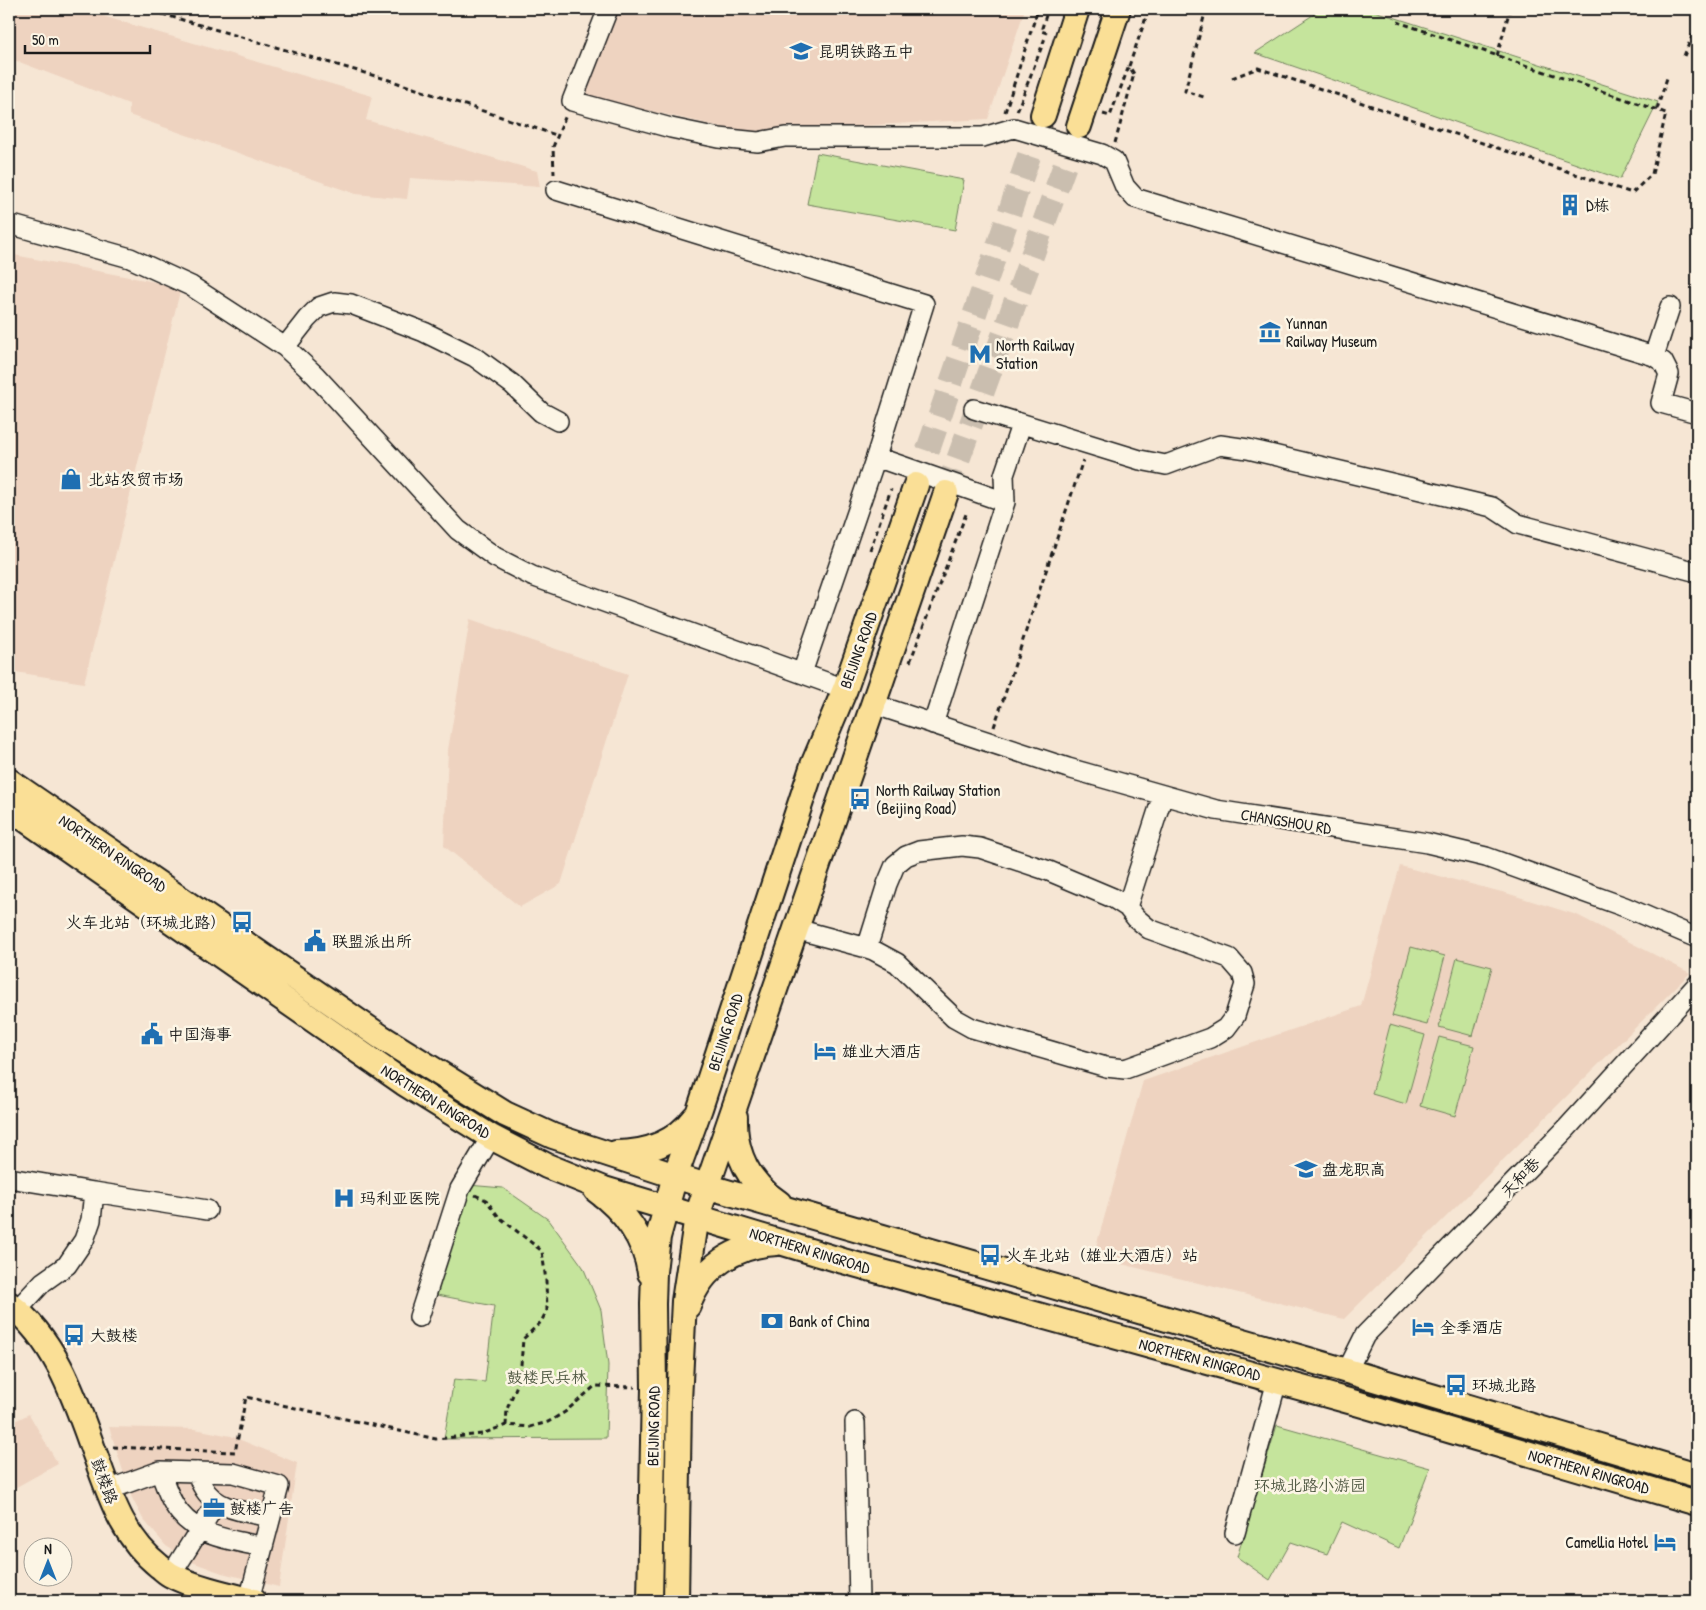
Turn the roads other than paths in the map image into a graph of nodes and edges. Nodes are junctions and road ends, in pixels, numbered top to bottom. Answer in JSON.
{"nodes":[{"id":1,"x":608,"y":9,"type":"edge"},
{"id":2,"x":1077,"y":9,"type":"edge"},
{"id":3,"x":1118,"y":9,"type":"edge"},
{"id":4,"x":1043,"y":115,"type":"tunnel mouth"},
{"id":5,"x":1079,"y":126,"type":"tunnel mouth"},
{"id":6,"x":556,"y":190,"type":"road end"},
{"id":7,"x":9,"y":224,"type":"edge"},
{"id":8,"x":1670,"y":307,"type":"dead end"},
{"id":9,"x":285,"y":347,"type":"junction"},
{"id":10,"x":1654,"y":356,"type":"junction"},
{"id":11,"x":974,"y":409,"type":"dead end"},
{"id":12,"x":1697,"y":413,"type":"edge"},
{"id":13,"x":558,"y":421,"type":"dead end"},
{"id":14,"x":1021,"y":425,"type":"junction"},
{"id":15,"x":876,"y":457,"type":"junction"},
{"id":16,"x":916,"y":485,"type":"tunnel mouth"},
{"id":17,"x":946,"y":493,"type":"tunnel mouth"},
{"id":18,"x":1005,"y":502,"type":"junction"},
{"id":19,"x":1697,"y":572,"type":"edge"},
{"id":20,"x":802,"y":674,"type":"junction"},
{"id":21,"x":845,"y":689,"type":"junction"},
{"id":22,"x":874,"y":704,"type":"junction"},
{"id":23,"x":933,"y":724,"type":"junction"},
{"id":24,"x":9,"y":781,"type":"edge"},
{"id":25,"x":1163,"y":794,"type":"junction"},
{"id":26,"x":9,"y":808,"type":"edge"},
{"id":27,"x":1127,"y":907,"type":"junction"},
{"id":28,"x":796,"y":929,"type":"junction"},
{"id":29,"x":1697,"y":938,"type":"edge"},
{"id":30,"x":867,"y":948,"type":"junction"},
{"id":31,"x":1697,"y":985,"type":"edge"},
{"id":32,"x":700,"y":1108,"type":"junction"},
{"id":33,"x":735,"y":1108,"type":"junction"},
{"id":34,"x":491,"y":1137,"type":"junction"},
{"id":35,"x":605,"y":1153,"type":"junction"},
{"id":36,"x":675,"y":1176,"type":"junction"},
{"id":37,"x":573,"y":1177,"type":"junction"},
{"id":38,"x":9,"y":1178,"type":"edge"},
{"id":39,"x":706,"y":1186,"type":"junction"},
{"id":40,"x":94,"y":1192,"type":"junction"},
{"id":41,"x":666,"y":1207,"type":"junction"},
{"id":42,"x":208,"y":1210,"type":"dead end"},
{"id":43,"x":791,"y":1210,"type":"junction"},
{"id":44,"x":697,"y":1216,"type":"junction"},
{"id":45,"x":792,"y":1245,"type":"junction"},
{"id":46,"x":653,"y":1304,"type":"junction"},
{"id":47,"x":12,"y":1311,"type":"edge"},
{"id":48,"x":419,"y":1317,"type":"dead end"},
{"id":49,"x":683,"y":1324,"type":"junction"},
{"id":50,"x":1348,"y":1371,"type":"junction"},
{"id":51,"x":1277,"y":1381,"type":"junction"},
{"id":52,"x":855,"y":1422,"type":"dead end"},
{"id":53,"x":160,"y":1471,"type":"junction"},
{"id":54,"x":197,"y":1472,"type":"junction"},
{"id":55,"x":1697,"y":1475,"type":"edge"},
{"id":56,"x":108,"y":1490,"type":"junction"},
{"id":57,"x":217,"y":1502,"type":"junction"},
{"id":58,"x":1697,"y":1503,"type":"edge"},
{"id":59,"x":270,"y":1517,"type":"junction"},
{"id":60,"x":200,"y":1529,"type":"junction"},
{"id":61,"x":1235,"y":1534,"type":"dead end"},
{"id":62,"x":263,"y":1547,"type":"junction"},
{"id":63,"x":170,"y":1575,"type":"junction"},
{"id":64,"x":205,"y":1601,"type":"edge"},
{"id":65,"x":251,"y":1601,"type":"edge"},
{"id":66,"x":650,"y":1601,"type":"edge"},
{"id":67,"x":676,"y":1601,"type":"edge"},
{"id":68,"x":859,"y":1601,"type":"edge"}],
"edges":[{"from":1,"to":10,"type":"street"},
{"from":2,"to":4,"type":"main road"},
{"from":3,"to":5,"type":"main road"},
{"from":6,"to":15,"type":"street"},
{"from":7,"to":9,"type":"street"},
{"from":8,"to":10,"type":"street"},
{"from":9,"to":13,"type":"street"},
{"from":9,"to":20,"type":"street"},
{"from":10,"to":12,"type":"street"},
{"from":11,"to":14,"type":"street"},
{"from":14,"to":18,"type":"street"},
{"from":14,"to":19,"type":"street"},
{"from":15,"to":18,"type":"street"},
{"from":15,"to":20,"type":"street"},
{"from":16,"to":21,"type":"main road","name":"BEIJING ROAD"},
{"from":17,"to":22,"type":"main road","name":"BEIJING ROAD"},
{"from":18,"to":23,"type":"street"},
{"from":20,"to":21,"type":"street"},
{"from":21,"to":32,"type":"main road","name":"BEIJING ROAD"},
{"from":22,"to":23,"type":"street","name":"CHANGSHOU RD"},
{"from":22,"to":28,"type":"main road","name":"BEIJING ROAD"},
{"from":23,"to":25,"type":"street","name":"CHANGSHOU RD"},
{"from":24,"to":35,"type":"main road","name":"NORTHERN RINGROAD"},
{"from":25,"to":27,"type":"street"},
{"from":25,"to":29,"type":"street","name":"CHANGSHOU RD"},
{"from":26,"to":34,"type":"main road","name":"NORTHERN RINGROAD"},
{"from":27,"to":30,"type":"street"},
{"from":27,"to":30,"type":"street"},
{"from":28,"to":30,"type":"street"},
{"from":28,"to":33,"type":"main road","name":"BEIJING ROAD"},
{"from":31,"to":50,"type":"street","name":"天和巷"},
{"from":32,"to":35,"type":"main road"},
{"from":32,"to":36,"type":"main road","name":"BEIJING ROAD"},
{"from":33,"to":39,"type":"main road","name":"BEIJING ROAD"},
{"from":33,"to":43,"type":"main road"},
{"from":34,"to":37,"type":"main road","name":"NORTHERN RINGROAD"},
{"from":34,"to":48,"type":"street"},
{"from":35,"to":36,"type":"main road","name":"NORTHERN RINGROAD"},
{"from":36,"to":39,"type":"main road","name":"NORTHERN RINGROAD"},
{"from":36,"to":41,"type":"main road","name":"BEIJING ROAD"},
{"from":37,"to":41,"type":"main road","name":"NORTHERN RINGROAD"},
{"from":37,"to":46,"type":"main road"},
{"from":38,"to":40,"type":"street"},
{"from":39,"to":43,"type":"main road","name":"NORTHERN RINGROAD"},
{"from":39,"to":44,"type":"main road","name":"BEIJING ROAD"},
{"from":40,"to":42,"type":"street"},
{"from":40,"to":47,"type":"street"},
{"from":41,"to":44,"type":"main road","name":"NORTHERN RINGROAD"},
{"from":41,"to":46,"type":"main road","name":"BEIJING ROAD"},
{"from":43,"to":50,"type":"main road","name":"NORTHERN RINGROAD"},
{"from":44,"to":45,"type":"main road","name":"NORTHERN RINGROAD"},
{"from":44,"to":49,"type":"main road","name":"BEIJING ROAD"},
{"from":45,"to":49,"type":"main road"},
{"from":45,"to":51,"type":"main road","name":"NORTHERN RINGROAD"},
{"from":46,"to":66,"type":"main road","name":"BEIJING ROAD"},
{"from":47,"to":56,"type":"main road","name":"鼓楼路"},
{"from":47,"to":64,"type":"main road","name":"鼓楼路"},
{"from":49,"to":67,"type":"main road","name":"BEIJING ROAD"},
{"from":50,"to":55,"type":"main road","name":"NORTHERN RINGROAD"},
{"from":51,"to":58,"type":"main road","name":"NORTHERN RINGROAD"},
{"from":51,"to":61,"type":"street"},
{"from":52,"to":68,"type":"street"},
{"from":53,"to":54,"type":"street"},
{"from":53,"to":56,"type":"street"},
{"from":53,"to":60,"type":"street"},
{"from":54,"to":57,"type":"street"},
{"from":54,"to":59,"type":"street"},
{"from":56,"to":63,"type":"main road","name":"鼓楼路"},
{"from":57,"to":59,"type":"street"},
{"from":57,"to":60,"type":"street"},
{"from":59,"to":62,"type":"street"},
{"from":60,"to":62,"type":"street"},
{"from":60,"to":63,"type":"street"},
{"from":62,"to":65,"type":"street"},
{"from":63,"to":65,"type":"main road","name":"鼓楼路"}]}
